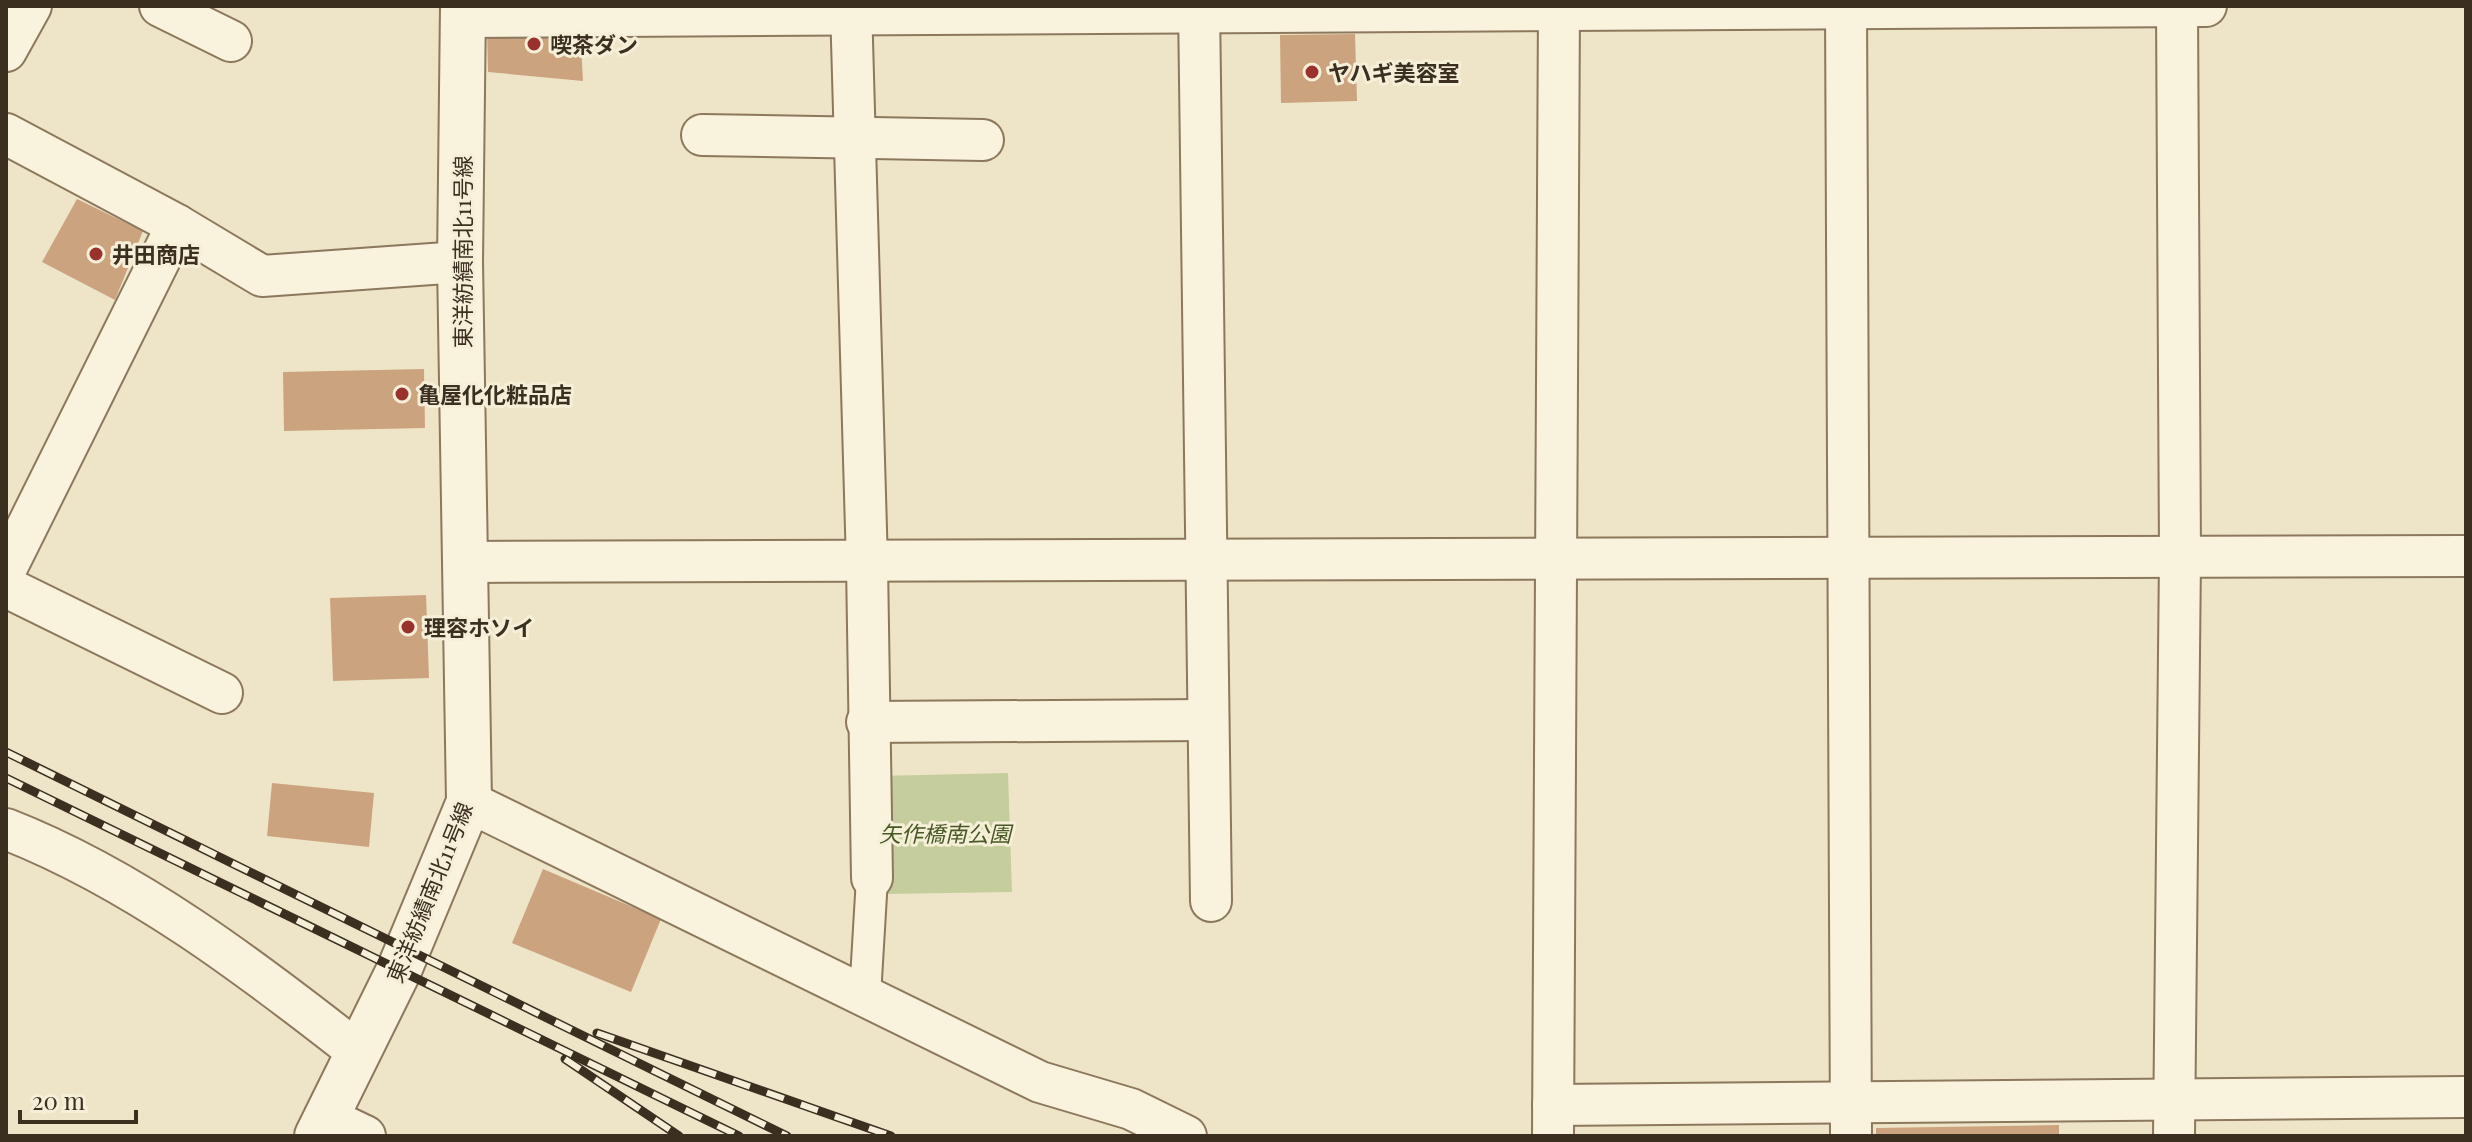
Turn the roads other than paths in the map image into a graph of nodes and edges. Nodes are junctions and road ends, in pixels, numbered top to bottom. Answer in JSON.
{"nodes":[{"id":1,"x":31,"y":6,"type":"edge"},
{"id":2,"x":160,"y":6,"type":"edge"},
{"id":3,"x":2177,"y":6,"type":"edge"},
{"id":4,"x":2206,"y":6,"type":"edge"},
{"id":5,"x":1846,"y":7,"type":"edge"},
{"id":6,"x":1559,"y":8,"type":"edge"},
{"id":7,"x":1199,"y":9,"type":"edge"},
{"id":8,"x":851,"y":10,"type":"edge"},
{"id":9,"x":463,"y":12,"type":"edge"},
{"id":10,"x":231,"y":41,"type":"dead end"},
{"id":11,"x":6,"y":51,"type":"edge"},
{"id":12,"x":6,"y":134,"type":"edge"},
{"id":13,"x":702,"y":135,"type":"dead end"},
{"id":14,"x":855,"y":137,"type":"junction"},
{"id":15,"x":983,"y":140,"type":"dead end"},
{"id":16,"x":177,"y":225,"type":"junction"},
{"id":17,"x":460,"y":262,"type":"junction"},
{"id":18,"x":2466,"y":556,"type":"edge"},
{"id":19,"x":2180,"y":557,"type":"junction"},
{"id":20,"x":1848,"y":559,"type":"junction"},
{"id":21,"x":1554,"y":560,"type":"junction"},
{"id":22,"x":465,"y":562,"type":"junction"},
{"id":23,"x":1206,"y":562,"type":"junction"},
{"id":24,"x":867,"y":564,"type":"junction"},
{"id":25,"x":6,"y":569,"type":"edge"},
{"id":26,"x":6,"y":587,"type":"edge"},
{"id":27,"x":222,"y":693,"type":"dead end"},
{"id":28,"x":1208,"y":720,"type":"junction"},
{"id":29,"x":867,"y":722,"type":"junction"},
{"id":30,"x":469,"y":802,"type":"junction"},
{"id":31,"x":6,"y":829,"type":"edge"},
{"id":32,"x":872,"y":878,"type":"joint"},
{"id":33,"x":1211,"y":901,"type":"dead end"},
{"id":34,"x":865,"y":996,"type":"junction"},
{"id":35,"x":358,"y":1052,"type":"junction"},
{"id":36,"x":2466,"y":1097,"type":"edge"},
{"id":37,"x":2174,"y":1118,"type":"edge"},
{"id":38,"x":1851,"y":1119,"type":"edge"},
{"id":39,"x":1553,"y":1121,"type":"edge"},
{"id":40,"x":336,"y":1130,"type":"edge"},
{"id":41,"x":1186,"y":1136,"type":"edge"}],
"edges":[{"from":1,"to":11,"type":"street"},
{"from":2,"to":10,"type":"street"},
{"from":3,"to":4,"type":"street"},
{"from":3,"to":5,"type":"street"},
{"from":3,"to":19,"type":"street"},
{"from":5,"to":6,"type":"street"},
{"from":5,"to":20,"type":"street"},
{"from":6,"to":7,"type":"street"},
{"from":6,"to":21,"type":"street"},
{"from":7,"to":8,"type":"street"},
{"from":7,"to":23,"type":"street"},
{"from":8,"to":9,"type":"street"},
{"from":8,"to":14,"type":"street"},
{"from":9,"to":17,"type":"street","name":"東洋紡績南北11号線"},
{"from":12,"to":16,"type":"street"},
{"from":13,"to":14,"type":"street"},
{"from":14,"to":15,"type":"street"},
{"from":14,"to":24,"type":"street"},
{"from":16,"to":17,"type":"street"},
{"from":16,"to":25,"type":"street"},
{"from":17,"to":22,"type":"street","name":"東洋紡績南北11号線"},
{"from":18,"to":19,"type":"street"},
{"from":19,"to":20,"type":"street"},
{"from":19,"to":37,"type":"street"},
{"from":20,"to":21,"type":"street"},
{"from":20,"to":38,"type":"street"},
{"from":21,"to":23,"type":"street"},
{"from":21,"to":39,"type":"street"},
{"from":22,"to":24,"type":"street"},
{"from":22,"to":30,"type":"street","name":"東洋紡績南北11号線"},
{"from":23,"to":24,"type":"street"},
{"from":23,"to":28,"type":"street"},
{"from":24,"to":29,"type":"street"},
{"from":26,"to":27,"type":"street"},
{"from":28,"to":29,"type":"street"},
{"from":28,"to":33,"type":"street"},
{"from":29,"to":32,"type":"street"},
{"from":30,"to":34,"type":"street"},
{"from":30,"to":35,"type":"street","name":"東洋紡績南北11号線"},
{"from":31,"to":35,"type":"street"},
{"from":32,"to":34,"type":"street"},
{"from":34,"to":41,"type":"street"},
{"from":35,"to":40,"type":"street","name":"東洋紡績南北11号線"},
{"from":36,"to":37,"type":"street"},
{"from":37,"to":38,"type":"street"},
{"from":38,"to":39,"type":"street"}]}
